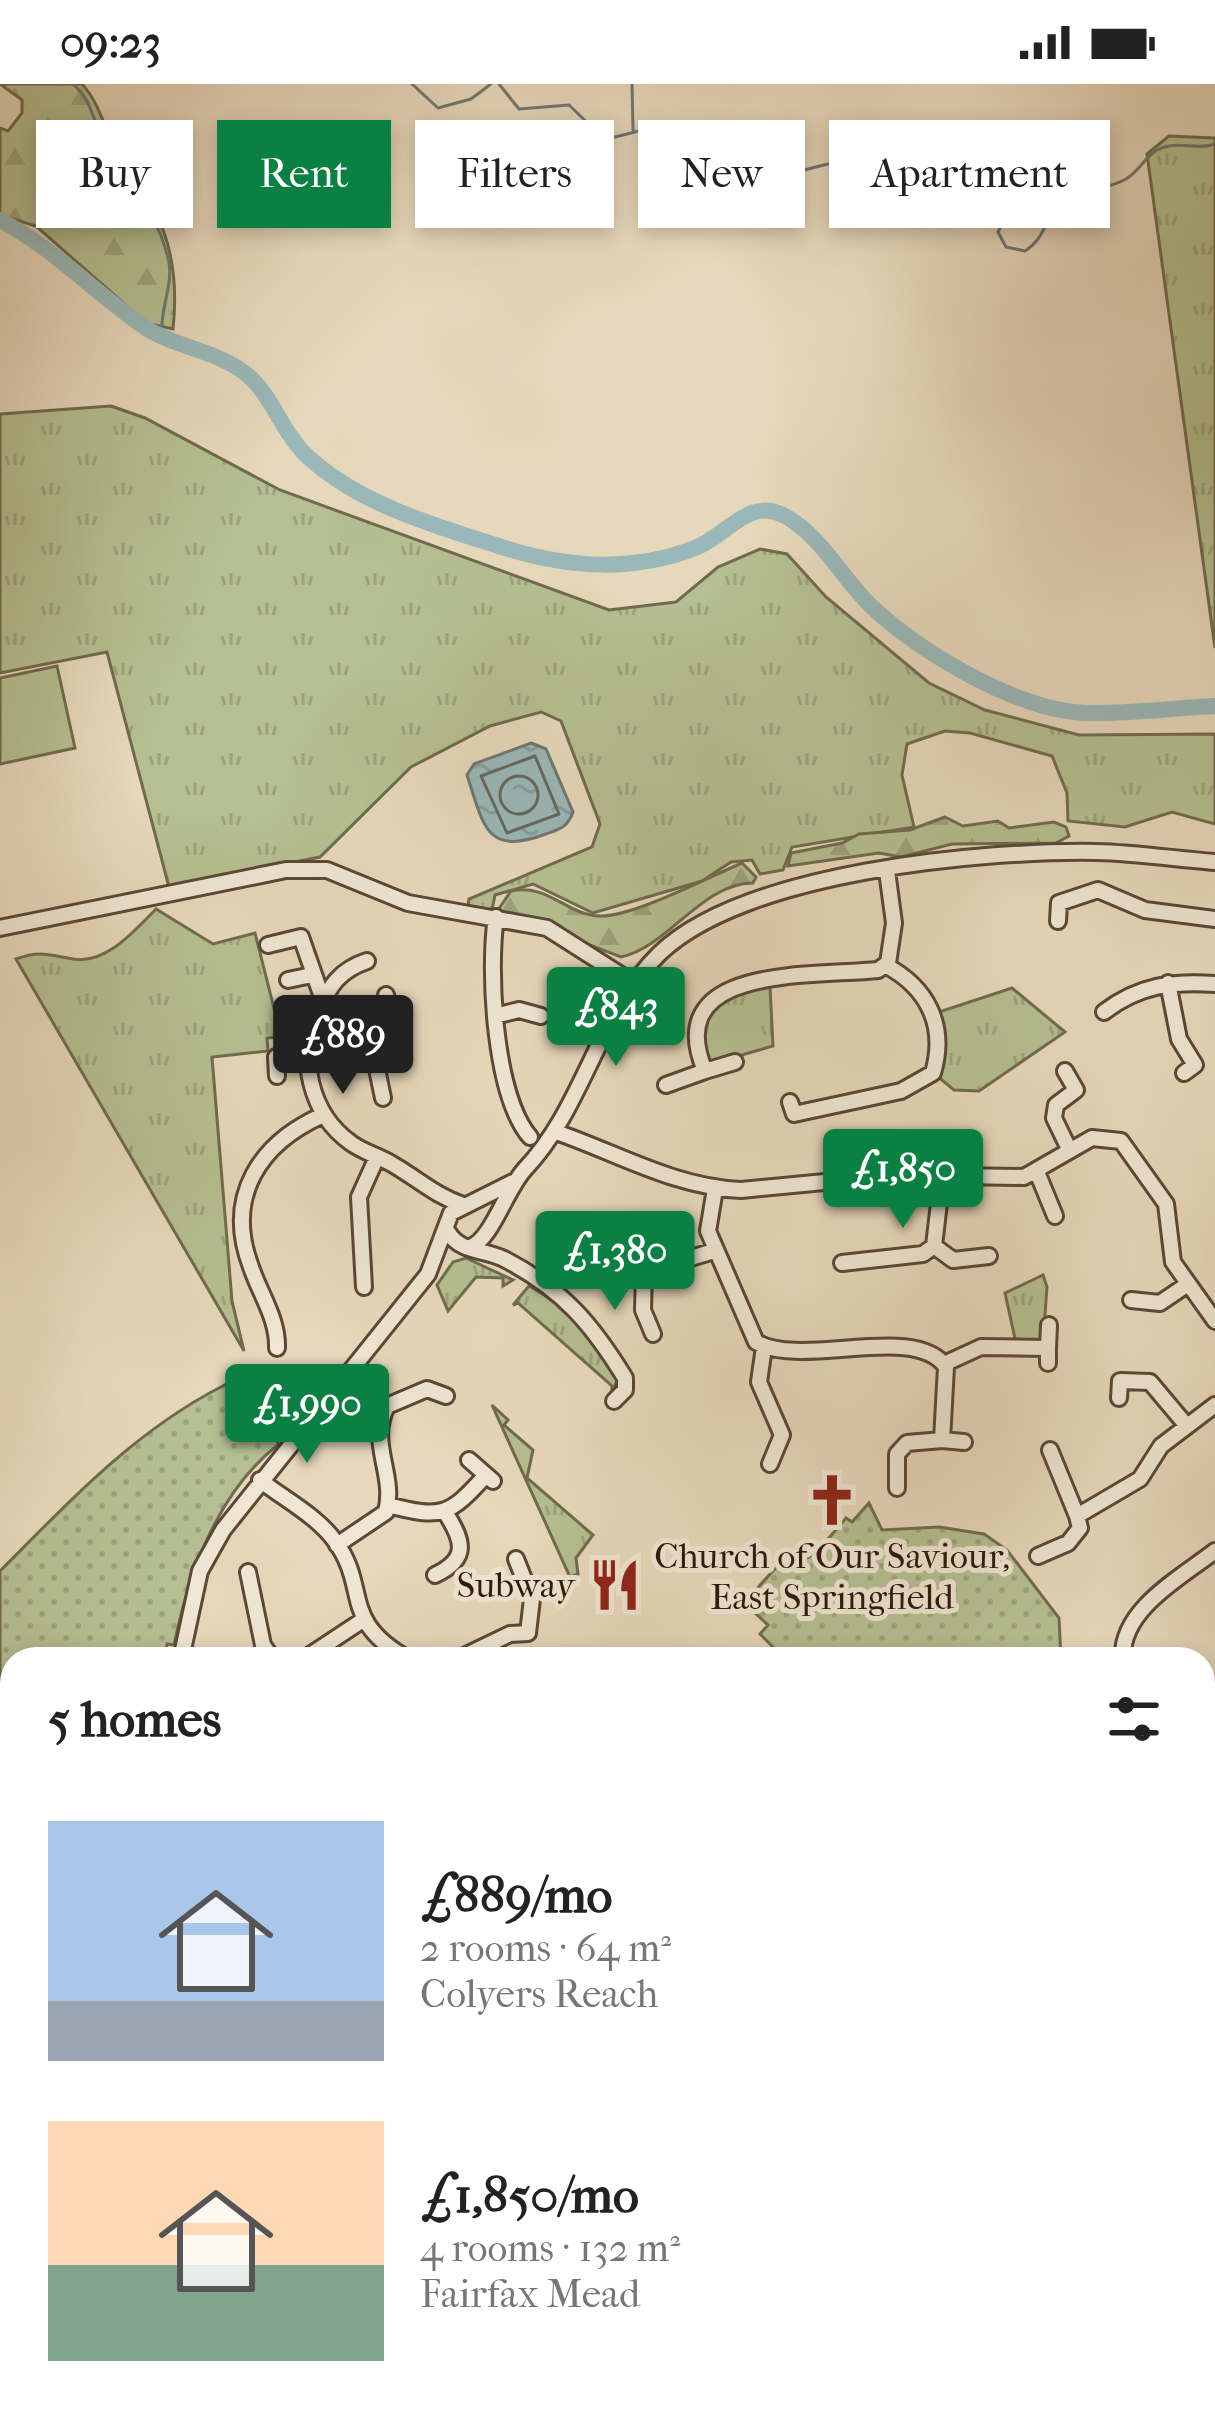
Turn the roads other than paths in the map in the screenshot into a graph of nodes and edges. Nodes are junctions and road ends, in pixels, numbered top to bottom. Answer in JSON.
{"nodes":[{"id":1,"x":1215,"y":862,"type":"edge"},
{"id":2,"x":887,"y":871,"type":"junction"},
{"id":3,"x":496,"y":916,"type":"junction"},
{"id":4,"x":1215,"y":919,"type":"edge"},
{"id":5,"x":1058,"y":921,"type":"dead end"},
{"id":6,"x":0,"y":928,"type":"edge"},
{"id":7,"x":268,"y":945,"type":"dead end"},
{"id":8,"x":367,"y":962,"type":"dead end"},
{"id":9,"x":885,"y":965,"type":"junction"},
{"id":10,"x":312,"y":975,"type":"junction"},
{"id":11,"x":288,"y":980,"type":"dead end"},
{"id":12,"x":1168,"y":983,"type":"junction"},
{"id":13,"x":635,"y":984,"type":"junction"},
{"id":14,"x":1215,"y":984,"type":"edge"},
{"id":15,"x":386,"y":995,"type":"dead end"},
{"id":16,"x":323,"y":1000,"type":"junction"},
{"id":17,"x":1103,"y":1012,"type":"dead end"},
{"id":18,"x":495,"y":1016,"type":"junction"},
{"id":19,"x":541,"y":1016,"type":"dead end"},
{"id":20,"x":311,"y":1025,"type":"junction"},
{"id":21,"x":371,"y":1040,"type":"junction"},
{"id":22,"x":308,"y":1054,"type":"junction"},
{"id":23,"x":735,"y":1062,"type":"dead end"},
{"id":24,"x":705,"y":1071,"type":"junction"},
{"id":25,"x":1065,"y":1071,"type":"dead end"},
{"id":26,"x":1184,"y":1072,"type":"dead end"},
{"id":27,"x":277,"y":1076,"type":"dead end"},
{"id":28,"x":667,"y":1085,"type":"dead end"},
{"id":29,"x":383,"y":1098,"type":"dead end"},
{"id":30,"x":790,"y":1102,"type":"dead end"},
{"id":31,"x":323,"y":1115,"type":"junction"},
{"id":32,"x":556,"y":1132,"type":"junction"},
{"id":33,"x":530,"y":1137,"type":"dead end"},
{"id":34,"x":1070,"y":1149,"type":"junction"},
{"id":35,"x":377,"y":1157,"type":"junction"},
{"id":36,"x":1037,"y":1172,"type":"junction"},
{"id":37,"x":942,"y":1177,"type":"junction"},
{"id":38,"x":513,"y":1182,"type":"junction"},
{"id":39,"x":715,"y":1189,"type":"junction"},
{"id":40,"x":432,"y":1195,"type":"junction"},
{"id":41,"x":467,"y":1205,"type":"junction"},
{"id":42,"x":1055,"y":1216,"type":"dead end"},
{"id":43,"x":490,"y":1226,"type":"junction"},
{"id":44,"x":447,"y":1229,"type":"junction"},
{"id":45,"x":589,"y":1231,"type":"dead end"},
{"id":46,"x":934,"y":1246,"type":"junction"},
{"id":47,"x":466,"y":1247,"type":"junction"},
{"id":48,"x":714,"y":1251,"type":"junction"},
{"id":49,"x":989,"y":1256,"type":"dead end"},
{"id":50,"x":507,"y":1260,"type":"junction"},
{"id":51,"x":842,"y":1263,"type":"dead end"},
{"id":52,"x":644,"y":1272,"type":"junction"},
{"id":53,"x":428,"y":1274,"type":"junction"},
{"id":54,"x":1188,"y":1284,"type":"junction"},
{"id":55,"x":364,"y":1287,"type":"dead end"},
{"id":56,"x":1131,"y":1300,"type":"dead end"},
{"id":57,"x":1215,"y":1321,"type":"edge"},
{"id":58,"x":1049,"y":1325,"type":"dead end"},
{"id":59,"x":653,"y":1334,"type":"dead end"},
{"id":60,"x":764,"y":1347,"type":"junction"},
{"id":61,"x":278,"y":1348,"type":"dead end"},
{"id":62,"x":944,"y":1364,"type":"junction"},
{"id":63,"x":1119,"y":1364,"type":"dead end"},
{"id":64,"x":1120,"y":1381,"type":"junction"},
{"id":65,"x":446,"y":1396,"type":"dead end"},
{"id":66,"x":1119,"y":1398,"type":"dead end"},
{"id":67,"x":614,"y":1401,"type":"dead end"},
{"id":68,"x":1215,"y":1405,"type":"edge"},
{"id":69,"x":1187,"y":1426,"type":"junction"},
{"id":70,"x":942,"y":1440,"type":"junction"},
{"id":71,"x":964,"y":1442,"type":"dead end"},
{"id":72,"x":1050,"y":1450,"type":"dead end"},
{"id":73,"x":469,"y":1460,"type":"dead end"},
{"id":74,"x":770,"y":1464,"type":"dead end"},
{"id":75,"x":260,"y":1480,"type":"junction"},
{"id":76,"x":897,"y":1488,"type":"dead end"},
{"id":77,"x":388,"y":1505,"type":"junction"},
{"id":78,"x":446,"y":1512,"type":"junction"},
{"id":79,"x":1077,"y":1516,"type":"junction"},
{"id":80,"x":337,"y":1545,"type":"junction"},
{"id":81,"x":1038,"y":1556,"type":"dead end"},
{"id":82,"x":516,"y":1559,"type":"dead end"},
{"id":83,"x":1211,"y":1561,"type":"edge"},
{"id":84,"x":248,"y":1572,"type":"dead end"},
{"id":85,"x":436,"y":1575,"type":"dead end"},
{"id":86,"x":363,"y":1620,"type":"junction"},
{"id":87,"x":184,"y":1647,"type":"edge"},
{"id":88,"x":264,"y":1647,"type":"edge"},
{"id":89,"x":322,"y":1647,"type":"edge"},
{"id":90,"x":394,"y":1647,"type":"edge"},
{"id":91,"x":483,"y":1647,"type":"edge"},
{"id":92,"x":1124,"y":1647,"type":"edge"}],
"edges":[{"from":1,"to":2,"type":"street"},
{"from":2,"to":9,"type":"street"},
{"from":2,"to":13,"type":"street"},
{"from":3,"to":6,"type":"street"},
{"from":3,"to":13,"type":"street"},
{"from":3,"to":18,"type":"street"},
{"from":4,"to":5,"type":"street"},
{"from":7,"to":10,"type":"street"},
{"from":8,"to":16,"type":"street"},
{"from":9,"to":24,"type":"street"},
{"from":9,"to":30,"type":"street"},
{"from":10,"to":11,"type":"street"},
{"from":10,"to":16,"type":"street"},
{"from":12,"to":14,"type":"street"},
{"from":12,"to":17,"type":"street"},
{"from":12,"to":26,"type":"street"},
{"from":13,"to":32,"type":"street"},
{"from":15,"to":21,"type":"street"},
{"from":16,"to":20,"type":"street"},
{"from":18,"to":19,"type":"street"},
{"from":18,"to":33,"type":"street"},
{"from":20,"to":21,"type":"street"},
{"from":20,"to":22,"type":"street"},
{"from":21,"to":29,"type":"street"},
{"from":22,"to":27,"type":"street"},
{"from":22,"to":31,"type":"street"},
{"from":23,"to":24,"type":"street"},
{"from":24,"to":28,"type":"street"},
{"from":25,"to":34,"type":"street"},
{"from":31,"to":35,"type":"street"},
{"from":31,"to":61,"type":"street"},
{"from":32,"to":38,"type":"street"},
{"from":32,"to":39,"type":"street"},
{"from":34,"to":36,"type":"street"},
{"from":34,"to":54,"type":"street"},
{"from":35,"to":40,"type":"street"},
{"from":35,"to":55,"type":"street"},
{"from":36,"to":37,"type":"street"},
{"from":36,"to":42,"type":"street"},
{"from":37,"to":39,"type":"street"},
{"from":37,"to":46,"type":"street"},
{"from":38,"to":41,"type":"street"},
{"from":38,"to":43,"type":"street"},
{"from":39,"to":48,"type":"street"},
{"from":40,"to":41,"type":"street"},
{"from":40,"to":44,"type":"street"},
{"from":41,"to":43,"type":"street"},
{"from":41,"to":44,"type":"street"},
{"from":43,"to":47,"type":"street"},
{"from":43,"to":50,"type":"street"},
{"from":44,"to":47,"type":"street"},
{"from":44,"to":53,"type":"street"},
{"from":45,"to":52,"type":"street"},
{"from":46,"to":49,"type":"street"},
{"from":46,"to":51,"type":"street"},
{"from":47,"to":50,"type":"street"},
{"from":47,"to":53,"type":"street"},
{"from":48,"to":52,"type":"street"},
{"from":48,"to":60,"type":"street"},
{"from":50,"to":67,"type":"street"},
{"from":52,"to":59,"type":"street"},
{"from":53,"to":75,"type":"street"},
{"from":54,"to":56,"type":"street"},
{"from":54,"to":57,"type":"street"},
{"from":58,"to":62,"type":"street"},
{"from":60,"to":62,"type":"street"},
{"from":60,"to":74,"type":"street"},
{"from":62,"to":70,"type":"street"},
{"from":63,"to":64,"type":"street"},
{"from":64,"to":66,"type":"street"},
{"from":64,"to":69,"type":"street"},
{"from":65,"to":77,"type":"street"},
{"from":68,"to":69,"type":"street"},
{"from":69,"to":79,"type":"street"},
{"from":70,"to":71,"type":"street"},
{"from":70,"to":76,"type":"street"},
{"from":72,"to":79,"type":"street"},
{"from":73,"to":78,"type":"street"},
{"from":75,"to":80,"type":"street"},
{"from":75,"to":87,"type":"street"},
{"from":77,"to":78,"type":"street"},
{"from":77,"to":80,"type":"street"},
{"from":78,"to":85,"type":"street"},
{"from":79,"to":81,"type":"street"},
{"from":80,"to":86,"type":"street"},
{"from":82,"to":91,"type":"street"},
{"from":83,"to":92,"type":"street"},
{"from":84,"to":88,"type":"street"},
{"from":86,"to":89,"type":"street"},
{"from":86,"to":90,"type":"street"}]}
